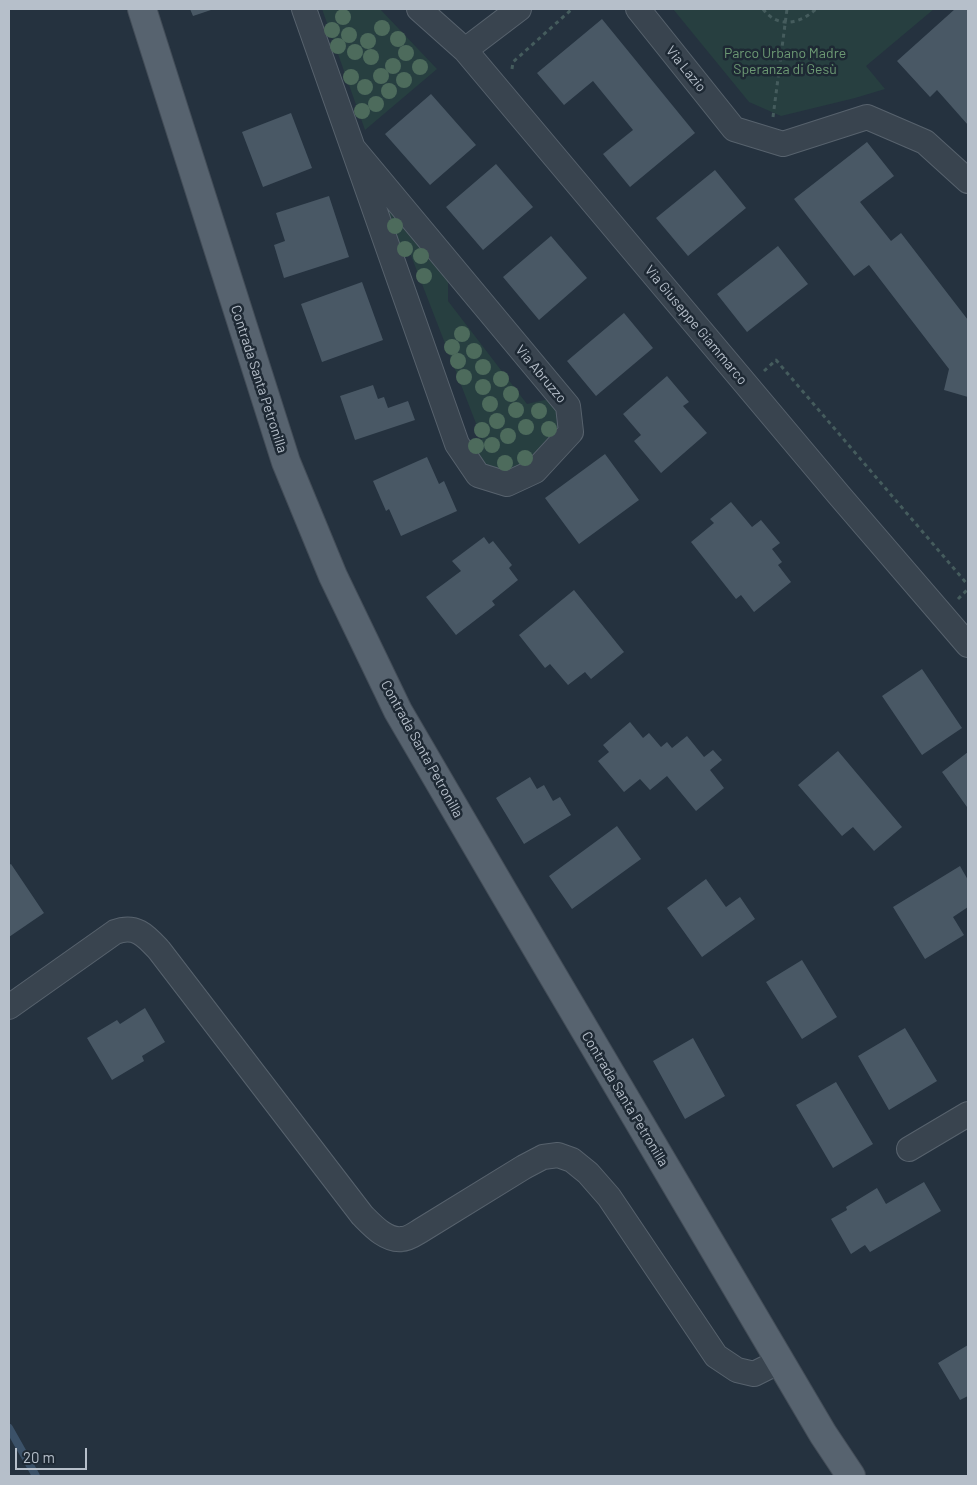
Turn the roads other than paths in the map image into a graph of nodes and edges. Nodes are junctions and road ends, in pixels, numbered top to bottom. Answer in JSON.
{"nodes":[{"id":1,"x":142,"y":9,"type":"edge"},
{"id":2,"x":304,"y":9,"type":"edge"},
{"id":3,"x":419,"y":9,"type":"edge"},
{"id":4,"x":519,"y":9,"type":"edge"},
{"id":5,"x":638,"y":9,"type":"edge"},
{"id":6,"x":465,"y":50,"type":"junction"},
{"id":7,"x":353,"y":148,"type":"junction"},
{"id":8,"x":968,"y":181,"type":"edge"},
{"id":9,"x":968,"y":645,"type":"edge"},
{"id":10,"x":9,"y":1007,"type":"edge"},
{"id":11,"x":968,"y":1114,"type":"edge"},
{"id":12,"x":909,"y":1149,"type":"dead end"},
{"id":13,"x":780,"y":1361,"type":"junction"},
{"id":14,"x":823,"y":1434,"type":"junction"},
{"id":15,"x":842,"y":1476,"type":"edge"},
{"id":16,"x":851,"y":1476,"type":"edge"}],
"edges":[{"from":1,"to":13,"type":"main road","name":"Contrada Santa Petronilla"},
{"from":2,"to":7,"type":"street","name":"Via Abruzzo"},
{"from":3,"to":6,"type":"street","name":"Via Giuseppe Giammarco"},
{"from":4,"to":6,"type":"street"},
{"from":5,"to":8,"type":"street","name":"Via Lazio"},
{"from":6,"to":9,"type":"street","name":"Via Giuseppe Giammarco"},
{"from":7,"to":7,"type":"street","name":"Via Abruzzo"},
{"from":10,"to":13,"type":"street"},
{"from":11,"to":12,"type":"street"},
{"from":13,"to":14,"type":"main road","name":"Contrada Santa Petronilla"},
{"from":14,"to":15,"type":"main road","name":"Contrada Santa Petronilla"},
{"from":14,"to":16,"type":"main road","name":"Contrada Santa Petronilla"}]}
